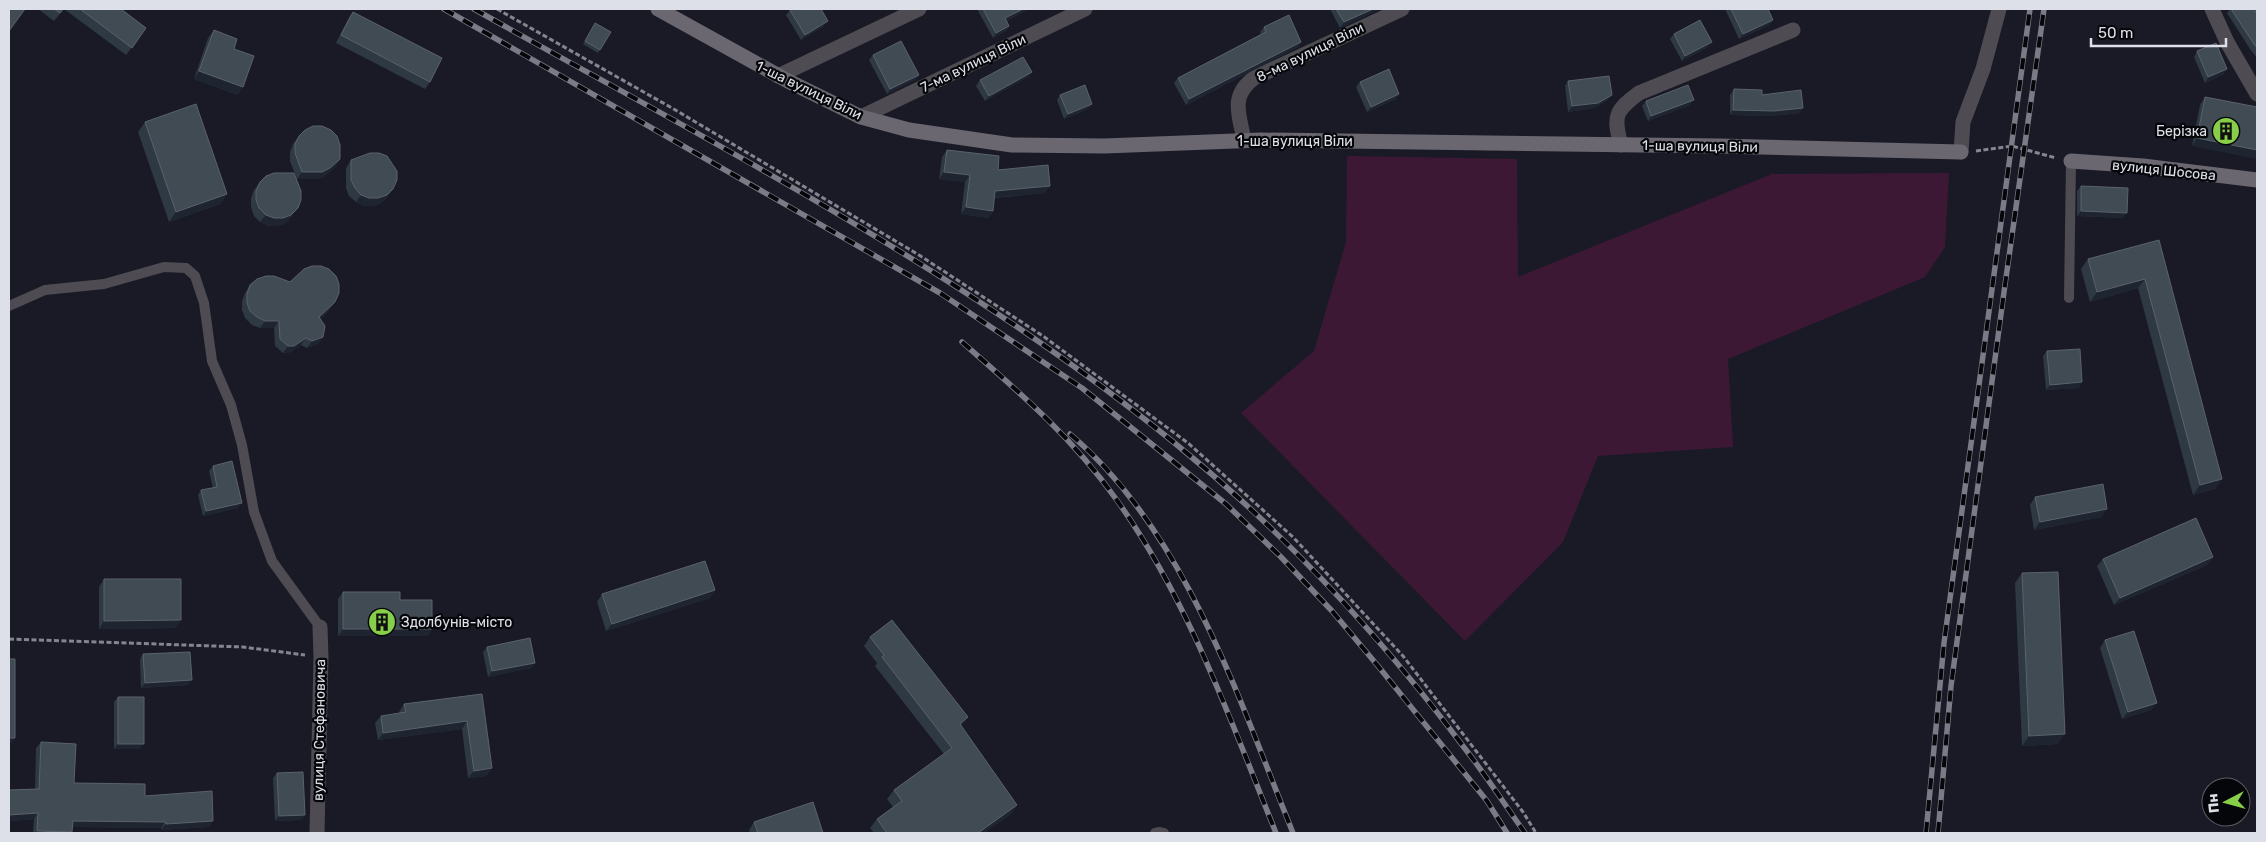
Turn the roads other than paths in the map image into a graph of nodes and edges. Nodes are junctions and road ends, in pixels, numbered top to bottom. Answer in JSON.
{"nodes":[{"id":1,"x":662,"y":9,"type":"edge"},
{"id":2,"x":919,"y":9,"type":"edge"},
{"id":3,"x":1085,"y":9,"type":"edge"},
{"id":4,"x":1402,"y":9,"type":"edge"},
{"id":5,"x":1999,"y":9,"type":"edge"},
{"id":6,"x":2212,"y":9,"type":"edge"},
{"id":7,"x":1793,"y":30,"type":"dead end"},
{"id":8,"x":778,"y":76,"type":"junction"},
{"id":9,"x":2257,"y":94,"type":"edge"},
{"id":10,"x":860,"y":117,"type":"junction"},
{"id":11,"x":1244,"y":140,"type":"junction"},
{"id":12,"x":1621,"y":144,"type":"junction"},
{"id":13,"x":1961,"y":152,"type":"joint"},
{"id":14,"x":2071,"y":161,"type":"joint"},
{"id":15,"x":2257,"y":180,"type":"edge"},
{"id":16,"x":2069,"y":298,"type":"dead end"},
{"id":17,"x":9,"y":306,"type":"edge"},
{"id":18,"x":320,"y":627,"type":"joint"},
{"id":19,"x":317,"y":833,"type":"edge"},
{"id":20,"x":1155,"y":833,"type":"edge"},
{"id":21,"x":1164,"y":833,"type":"edge"}],
"edges":[{"from":1,"to":8,"type":"main road","name":"1-ша вулиця Віли"},
{"from":2,"to":8,"type":"street"},
{"from":3,"to":10,"type":"street","name":"7-ма вулиця Віли"},
{"from":4,"to":11,"type":"street","name":"8-ма вулиця Віли"},
{"from":5,"to":13,"type":"street"},
{"from":6,"to":9,"type":"street"},
{"from":7,"to":12,"type":"street"},
{"from":8,"to":10,"type":"main road","name":"1-ша вулиця Віли"},
{"from":10,"to":11,"type":"main road","name":"1-ша вулиця Віли"},
{"from":11,"to":12,"type":"main road","name":"1-ша вулиця Віли"},
{"from":12,"to":13,"type":"main road","name":"1-ша вулиця Віли"},
{"from":14,"to":15,"type":"main road","name":"вулиця Шосова"},
{"from":14,"to":16,"type":"lane"},
{"from":17,"to":18,"type":"lane"},
{"from":18,"to":19,"type":"street","name":"вулиця Стефановича"},
{"from":20,"to":21,"type":"lane"}]}
